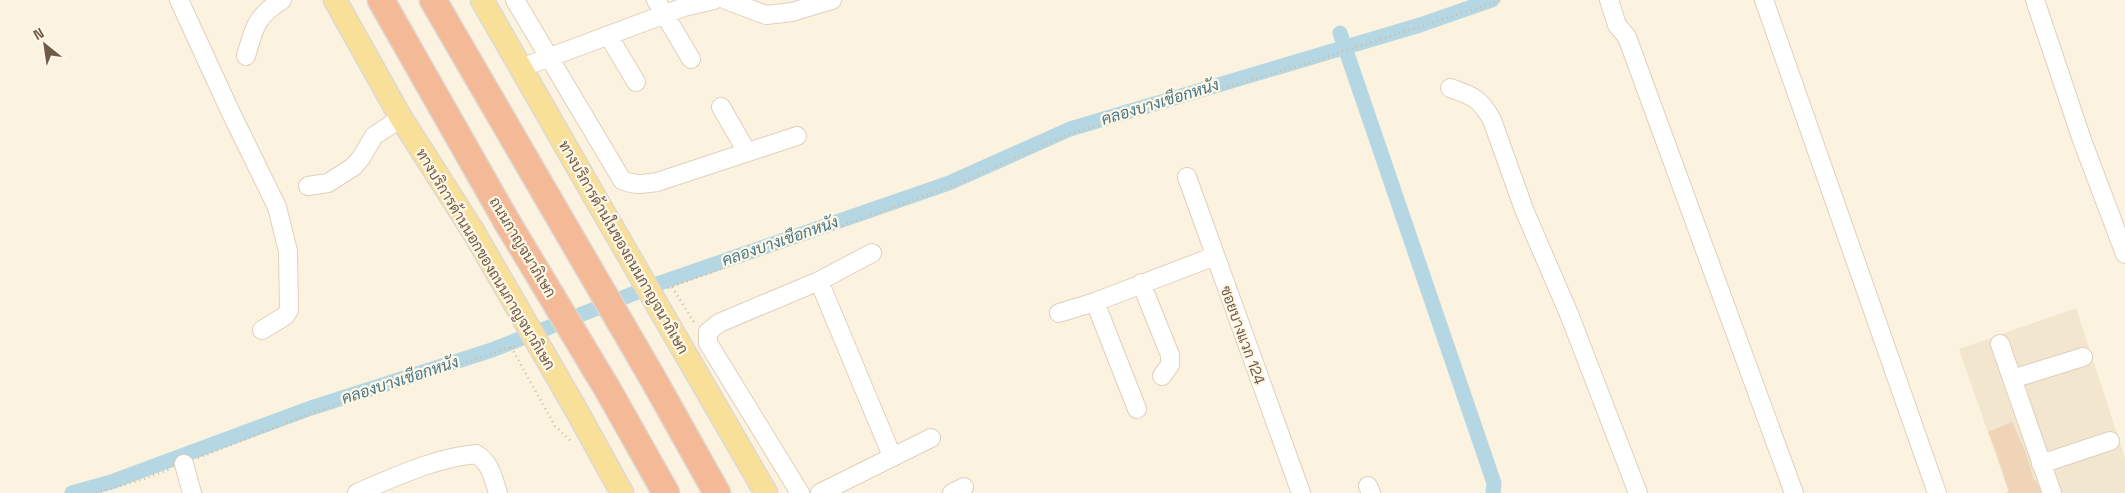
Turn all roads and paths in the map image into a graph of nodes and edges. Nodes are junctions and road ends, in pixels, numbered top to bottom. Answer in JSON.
{"nodes":[{"id":1,"x":178,"y":0,"type":"edge"},
{"id":2,"x":282,"y":0,"type":"edge"},
{"id":3,"x":335,"y":0,"type":"edge"},
{"id":4,"x":347,"y":0,"type":"edge"},
{"id":5,"x":381,"y":0,"type":"edge"},
{"id":6,"x":433,"y":0,"type":"edge"},
{"id":7,"x":482,"y":0,"type":"edge"},
{"id":8,"x":515,"y":0,"type":"edge"},
{"id":9,"x":714,"y":0,"type":"edge"},
{"id":10,"x":726,"y":0,"type":"edge"},
{"id":11,"x":832,"y":0,"type":"edge"},
{"id":12,"x":1502,"y":0,"type":"edge"},
{"id":13,"x":1609,"y":0,"type":"edge"},
{"id":14,"x":1764,"y":0,"type":"edge"},
{"id":15,"x":2035,"y":0,"type":"edge"},
{"id":16,"x":660,"y":8,"type":"edge"},
{"id":17,"x":608,"y":35,"type":"junction"},
{"id":18,"x":246,"y":56,"type":"dead end"},
{"id":19,"x":549,"y":57,"type":"junction"},
{"id":20,"x":691,"y":59,"type":"dead end"},
{"id":21,"x":370,"y":60,"type":"junction"},
{"id":22,"x":521,"y":68,"type":"junction"},
{"id":23,"x":636,"y":82,"type":"dead end"},
{"id":24,"x":1450,"y":88,"type":"dead end"},
{"id":25,"x":720,"y":107,"type":"dead end"},
{"id":26,"x":401,"y":118,"type":"junction"},
{"id":27,"x":797,"y":136,"type":"dead end"},
{"id":28,"x":747,"y":152,"type":"junction"},
{"id":29,"x":1187,"y":177,"type":"dead end"},
{"id":30,"x":308,"y":186,"type":"dead end"},
{"id":31,"x":872,"y":253,"type":"dead end"},
{"id":32,"x":2125,"y":254,"type":"edge"},
{"id":33,"x":1215,"y":256,"type":"junction"},
{"id":34,"x":819,"y":281,"type":"junction"},
{"id":35,"x":1141,"y":283,"type":"junction"},
{"id":36,"x":672,"y":287,"type":"junction"},
{"id":37,"x":663,"y":290,"type":"dead end"},
{"id":38,"x":1095,"y":302,"type":"junction"},
{"id":39,"x":1059,"y":313,"type":"dead end"},
{"id":40,"x":262,"y":330,"type":"dead end"},
{"id":41,"x":708,"y":343,"type":"junction"},
{"id":42,"x":520,"y":344,"type":"dead end"},
{"id":43,"x":2000,"y":344,"type":"dead end"},
{"id":44,"x":511,"y":347,"type":"junction"},
{"id":45,"x":2083,"y":357,"type":"dead end"},
{"id":46,"x":1162,"y":376,"type":"dead end"},
{"id":47,"x":2012,"y":379,"type":"junction"},
{"id":48,"x":1137,"y":409,"type":"dead end"},
{"id":49,"x":932,"y":438,"type":"dead end"},
{"id":50,"x":2110,"y":441,"type":"dead end"},
{"id":51,"x":572,"y":442,"type":"dead end"},
{"id":52,"x":892,"y":456,"type":"junction"},
{"id":53,"x":184,"y":464,"type":"junction"},
{"id":54,"x":2041,"y":464,"type":"junction"},
{"id":55,"x":96,"y":493,"type":"edge"},
{"id":56,"x":192,"y":493,"type":"edge"},
{"id":57,"x":356,"y":493,"type":"edge"},
{"id":58,"x":498,"y":493,"type":"edge"},
{"id":59,"x":622,"y":493,"type":"edge"},
{"id":60,"x":666,"y":493,"type":"edge"},
{"id":61,"x":717,"y":493,"type":"edge"},
{"id":62,"x":766,"y":493,"type":"edge"},
{"id":63,"x":800,"y":493,"type":"edge"},
{"id":64,"x":820,"y":493,"type":"edge"},
{"id":65,"x":1301,"y":493,"type":"edge"},
{"id":66,"x":1638,"y":493,"type":"edge"},
{"id":67,"x":1794,"y":493,"type":"edge"},
{"id":68,"x":1938,"y":493,"type":"edge"},
{"id":69,"x":2052,"y":493,"type":"edge"}],
"edges":[{"from":1,"to":40,"type":"street"},
{"from":2,"to":18,"type":"street"},
{"from":3,"to":21,"type":"main road","name":"ทางบริการด้านนอกของถนนกาญจนาภิเษก"},
{"from":4,"to":21,"type":"main road"},
{"from":5,"to":60,"type":"highway","name":"ถนนกาญจนาภิเษก","bridge":true},
{"from":6,"to":61,"type":"highway","bridge":true},
{"from":7,"to":22,"type":"main road","name":"ทางบริการด้านในของถนนกาญจนาภิเษก"},
{"from":8,"to":19,"type":"street"},
{"from":9,"to":16,"type":"street"},
{"from":10,"to":11,"type":"street"},
{"from":12,"to":36,"type":"path"},
{"from":13,"to":67,"type":"street"},
{"from":14,"to":68,"type":"street"},
{"from":15,"to":32,"type":"street"},
{"from":16,"to":17,"type":"street"},
{"from":16,"to":20,"type":"street"},
{"from":17,"to":19,"type":"street"},
{"from":17,"to":23,"type":"street"},
{"from":19,"to":22,"type":"street"},
{"from":19,"to":28,"type":"street"},
{"from":21,"to":26,"type":"main road","name":"ทางบริการด้านนอกของถนนกาญจนาภิเษก"},
{"from":22,"to":62,"type":"main road","name":"ทางบริการด้านในของถนนกาญจนาภิเษก","bridge":true},
{"from":24,"to":66,"type":"street"},
{"from":25,"to":28,"type":"street"},
{"from":26,"to":30,"type":"street"},
{"from":26,"to":59,"type":"main road","name":"ทางบริการด้านนอกของถนนกาญจนาภิเษก","bridge":true},
{"from":27,"to":28,"type":"street"},
{"from":29,"to":33,"type":"street","name":"ซอยบางแวก 124"},
{"from":31,"to":34,"type":"street"},
{"from":33,"to":35,"type":"street"},
{"from":33,"to":65,"type":"street","name":"ซอยบางแวก 124"},
{"from":34,"to":41,"type":"street"},
{"from":34,"to":52,"type":"street"},
{"from":35,"to":38,"type":"street"},
{"from":35,"to":46,"type":"street"},
{"from":36,"to":37,"type":"path"},
{"from":36,"to":41,"type":"path"},
{"from":38,"to":39,"type":"street"},
{"from":38,"to":48,"type":"street"},
{"from":41,"to":63,"type":"street"},
{"from":42,"to":44,"type":"path"},
{"from":43,"to":47,"type":"street"},
{"from":44,"to":51,"type":"path"},
{"from":44,"to":53,"type":"path"},
{"from":45,"to":47,"type":"street"},
{"from":47,"to":54,"type":"street"},
{"from":49,"to":52,"type":"street"},
{"from":50,"to":54,"type":"street"},
{"from":52,"to":64,"type":"street"},
{"from":53,"to":55,"type":"path"},
{"from":53,"to":56,"type":"street"},
{"from":54,"to":69,"type":"street"},
{"from":57,"to":58,"type":"street"}]}
